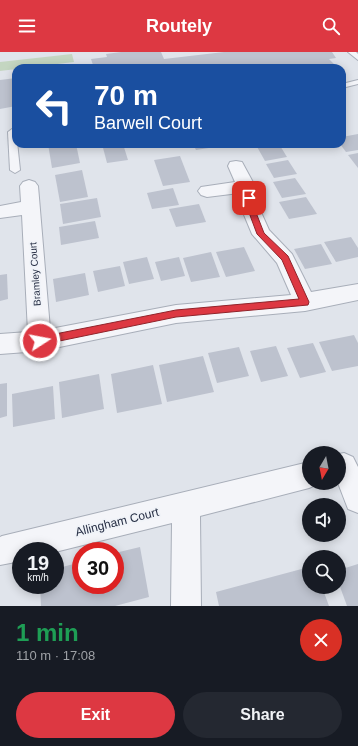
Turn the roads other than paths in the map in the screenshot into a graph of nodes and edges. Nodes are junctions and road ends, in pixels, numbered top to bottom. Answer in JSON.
{"nodes":[{"id":1,"x":352,"y":52,"type":"edge"},
{"id":2,"x":358,"y":58,"type":"edge"},
{"id":3,"x":358,"y":82,"type":"edge"},
{"id":4,"x":346,"y":85,"type":"edge"},
{"id":5,"x":13,"y":148,"type":"edge"},
{"id":6,"x":236,"y":166,"type":"dead end"},
{"id":7,"x":15,"y":170,"type":"dead end"},
{"id":8,"x":29,"y":186,"type":"dead end"},
{"id":9,"x":246,"y":186,"type":"junction"},
{"id":10,"x":207,"y":191,"type":"dead end"},
{"id":11,"x":30,"y":208,"type":"junction"},
{"id":12,"x":0,"y":212,"type":"edge"},
{"id":13,"x":358,"y":292,"type":"edge"},
{"id":14,"x":305,"y":302,"type":"junction"},
{"id":15,"x":40,"y":341,"type":"junction"},
{"id":16,"x":0,"y":344,"type":"edge"},
{"id":17,"x":346,"y":471,"type":"edge"},
{"id":18,"x":302,"y":477,"type":"edge"},
{"id":19,"x":358,"y":499,"type":"edge"},
{"id":20,"x":186,"y":505,"type":"junction"},
{"id":21,"x":2,"y":551,"type":"dead end"},
{"id":22,"x":186,"y":606,"type":"edge"}],
"edges":[{"from":1,"to":2,"type":"lane"},
{"from":3,"to":4,"type":"lane"},
{"from":5,"to":7,"type":"lane"},
{"from":6,"to":9,"type":"street"},
{"from":8,"to":11,"type":"street","name":"Bramley Court"},
{"from":9,"to":10,"type":"street"},
{"from":9,"to":14,"type":"street"},
{"from":11,"to":12,"type":"street"},
{"from":11,"to":15,"type":"street","name":"Bramley Court"},
{"from":13,"to":14,"type":"street"},
{"from":14,"to":15,"type":"street"},
{"from":15,"to":16,"type":"street"},
{"from":17,"to":19,"type":"street"},
{"from":18,"to":20,"type":"street","name":"Allingham Court"},
{"from":20,"to":21,"type":"street","name":"Allingham Court"},
{"from":20,"to":22,"type":"street"}]}
